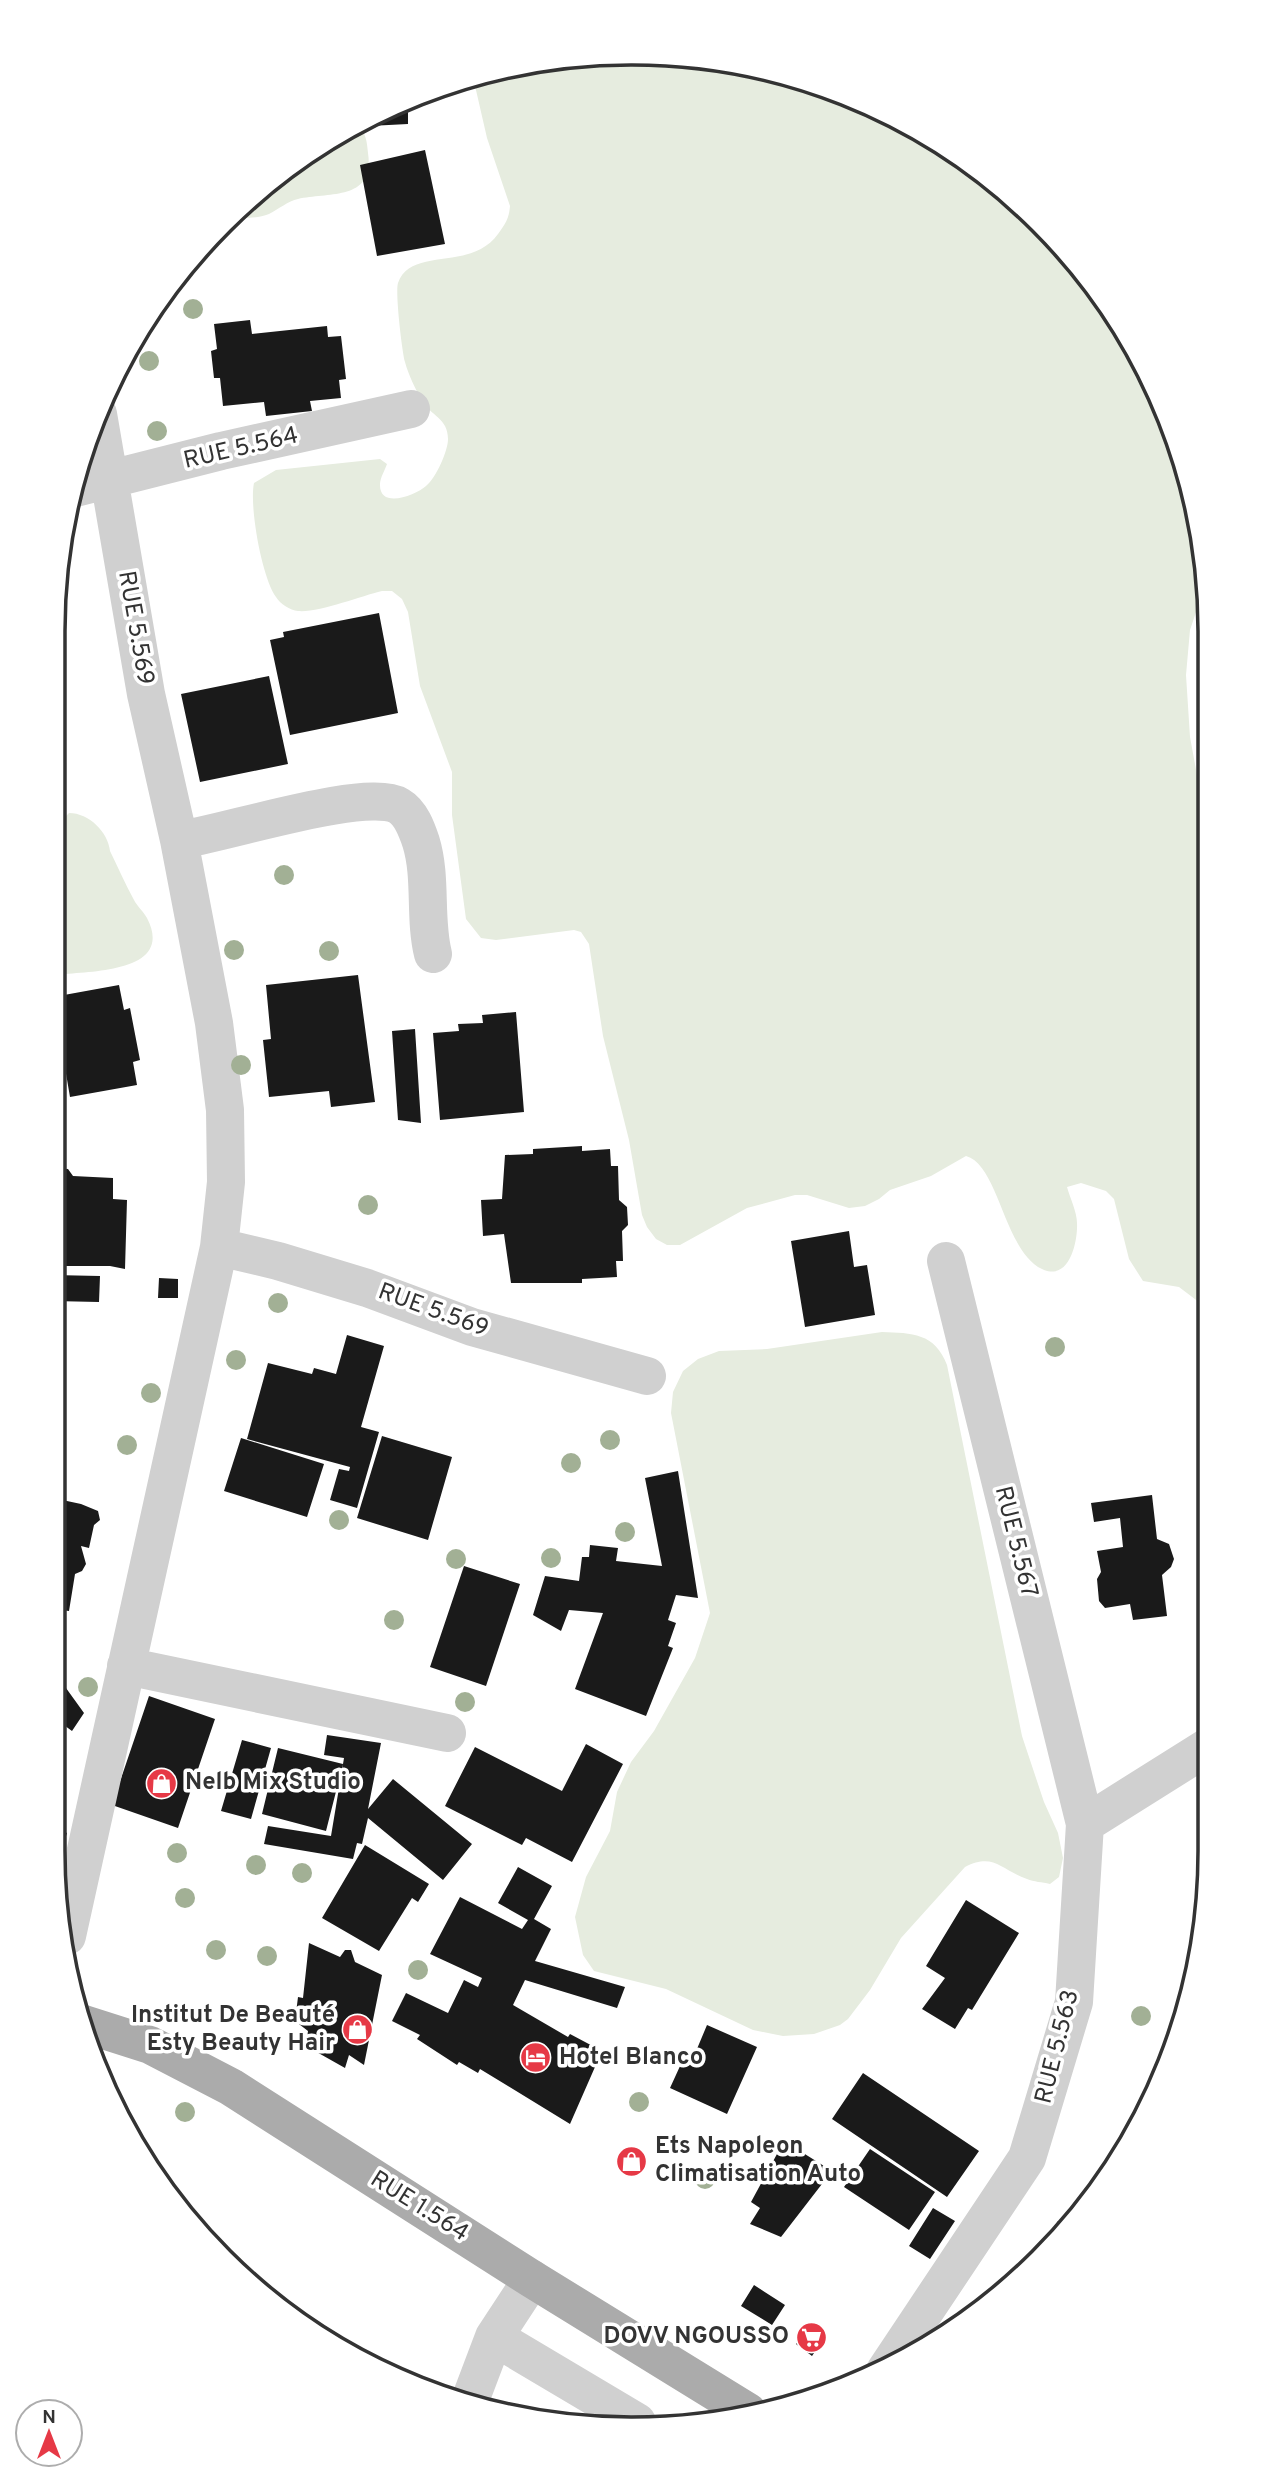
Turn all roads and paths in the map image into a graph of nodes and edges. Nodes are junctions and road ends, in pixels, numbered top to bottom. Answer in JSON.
{"nodes":[{"id":1,"x":411,"y":409,"type":"dead end"},
{"id":2,"x":101,"y":432,"type":"edge"},
{"id":3,"x":110,"y":479,"type":"junction"},
{"id":4,"x":84,"y":486,"type":"edge"},
{"id":5,"x":179,"y":840,"type":"junction"},
{"id":6,"x":433,"y":954,"type":"dead end"},
{"id":7,"x":219,"y":1247,"type":"junction"},
{"id":8,"x":946,"y":1261,"type":"dead end"},
{"id":9,"x":647,"y":1376,"type":"dead end"},
{"id":10,"x":126,"y":1666,"type":"junction"},
{"id":11,"x":447,"y":1733,"type":"dead end"},
{"id":12,"x":1198,"y":1752,"type":"edge"},
{"id":13,"x":1085,"y":1824,"type":"junction"},
{"id":14,"x":70,"y":1923,"type":"edge"},
{"id":15,"x":93,"y":2027,"type":"edge"},
{"id":16,"x":532,"y":2279,"type":"junction"},
{"id":17,"x":494,"y":2337,"type":"junction"},
{"id":18,"x":899,"y":2350,"type":"edge"},
{"id":19,"x":472,"y":2394,"type":"edge"},
{"id":20,"x":739,"y":2406,"type":"edge"},
{"id":21,"x":629,"y":2417,"type":"edge"}],
"edges":[{"from":1,"to":3,"type":"street","name":"RUE 5.564"},
{"from":2,"to":3,"type":"street","name":"RUE 5.569"},
{"from":3,"to":4,"type":"street","name":"RUE 5.564"},
{"from":3,"to":5,"type":"street","name":"RUE 5.569"},
{"from":5,"to":6,"type":"street"},
{"from":5,"to":7,"type":"street","name":"RUE 5.569"},
{"from":7,"to":9,"type":"street","name":"RUE 5.569"},
{"from":7,"to":10,"type":"street","name":"RUE 5.569"},
{"from":8,"to":13,"type":"street","name":"RUE 5.567"},
{"from":10,"to":11,"type":"street"},
{"from":10,"to":14,"type":"street","name":"RUE 5.569"},
{"from":12,"to":13,"type":"street"},
{"from":13,"to":18,"type":"street","name":"RUE 5.563"},
{"from":15,"to":16,"type":"main road","name":"RUE 1.564"},
{"from":16,"to":17,"type":"street"},
{"from":16,"to":20,"type":"main road","name":"RUE 1.564"},
{"from":17,"to":19,"type":"street"},
{"from":17,"to":21,"type":"street"}]}
